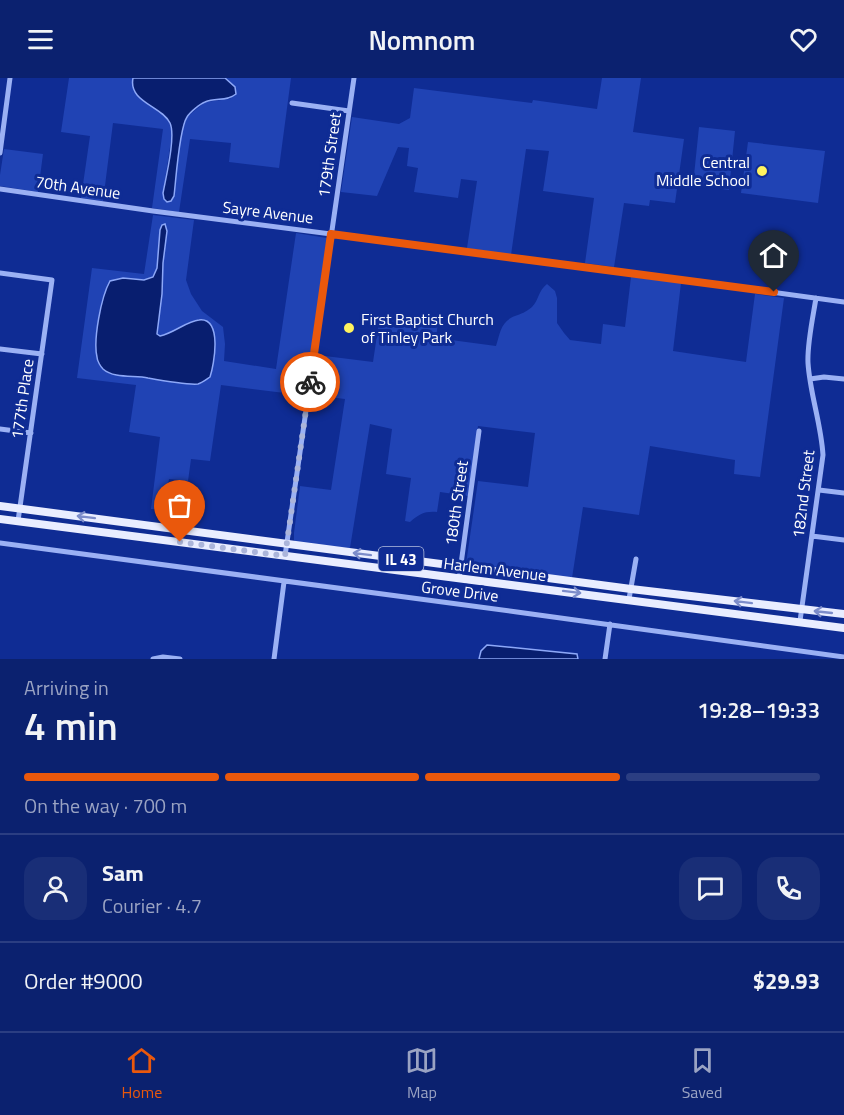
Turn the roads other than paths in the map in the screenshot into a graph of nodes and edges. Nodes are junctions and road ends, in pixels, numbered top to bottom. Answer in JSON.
{"nodes":[{"id":1,"x":10,"y":78,"type":"edge"},
{"id":2,"x":354,"y":78,"type":"edge"},
{"id":3,"x":292,"y":103,"type":"dead end"},
{"id":4,"x":349,"y":111,"type":"junction"},
{"id":5,"x":0,"y":153,"type":"edge"},
{"id":6,"x":0,"y":189,"type":"edge"},
{"id":7,"x":153,"y":211,"type":"joint"},
{"id":8,"x":331,"y":234,"type":"junction"},
{"id":9,"x":0,"y":273,"type":"edge"},
{"id":10,"x":816,"y":298,"type":"junction"},
{"id":11,"x":844,"y":302,"type":"edge"},
{"id":12,"x":0,"y":349,"type":"edge"},
{"id":13,"x":42,"y":354,"type":"junction"},
{"id":14,"x":810,"y":379,"type":"junction"},
{"id":15,"x":844,"y":379,"type":"edge"},
{"id":16,"x":0,"y":429,"type":"edge"},
{"id":17,"x":479,"y":431,"type":"dead end"},
{"id":18,"x":31,"y":433,"type":"junction"},
{"id":19,"x":819,"y":490,"type":"junction"},
{"id":20,"x":844,"y":493,"type":"edge"},
{"id":21,"x":0,"y":506,"type":"edge"},
{"id":22,"x":20,"y":509,"type":"junction"},
{"id":23,"x":0,"y":519,"type":"edge"},
{"id":24,"x":18,"y":521,"type":"junction"},
{"id":25,"x":120,"y":522,"type":"junction"},
{"id":26,"x":118,"y":534,"type":"junction"},
{"id":27,"x":812,"y":536,"type":"junction"},
{"id":28,"x":844,"y":540,"type":"edge"},
{"id":29,"x":0,"y":543,"type":"edge"},
{"id":30,"x":287,"y":544,"type":"junction"},
{"id":31,"x":285,"y":556,"type":"junction"},
{"id":32,"x":636,"y":559,"type":"dead end"},
{"id":33,"x":460,"y":566,"type":"junction"},
{"id":34,"x":459,"y":579,"type":"junction"},
{"id":35,"x":284,"y":582,"type":"junction"},
{"id":36,"x":631,"y":589,"type":"junction"},
{"id":37,"x":629,"y":599,"type":"junction"},
{"id":38,"x":801,"y":609,"type":"junction"},
{"id":39,"x":844,"y":614,"type":"edge"},
{"id":40,"x":800,"y":621,"type":"junction"},
{"id":41,"x":610,"y":624,"type":"junction"},
{"id":42,"x":844,"y":628,"type":"edge"},
{"id":43,"x":844,"y":657,"type":"edge"},
{"id":44,"x":153,"y":659,"type":"edge"},
{"id":45,"x":180,"y":659,"type":"edge"},
{"id":46,"x":274,"y":659,"type":"edge"},
{"id":47,"x":605,"y":659,"type":"edge"}],
"edges":[{"from":1,"to":5,"type":"street"},
{"from":2,"to":4,"type":"street","name":"179th Street"},
{"from":3,"to":4,"type":"street"},
{"from":4,"to":8,"type":"street","name":"179th Street"},
{"from":6,"to":7,"type":"street","name":"70th Avenue"},
{"from":7,"to":8,"type":"street","name":"Sayre Avenue"},
{"from":8,"to":10,"type":"street","name":"Sayre Avenue"},
{"from":8,"to":30,"type":"street","name":"179th Street"},
{"from":9,"to":13,"type":"street","name":"177th Place"},
{"from":10,"to":11,"type":"street","name":"Sayre Avenue"},
{"from":10,"to":14,"type":"street","name":"182nd Street"},
{"from":12,"to":13,"type":"street"},
{"from":13,"to":18,"type":"street","name":"177th Place"},
{"from":14,"to":15,"type":"street"},
{"from":14,"to":19,"type":"street","name":"182nd Street"},
{"from":16,"to":18,"type":"street"},
{"from":17,"to":33,"type":"street","name":"180th Street"},
{"from":18,"to":22,"type":"street","name":"177th Place"},
{"from":19,"to":20,"type":"street"},
{"from":19,"to":27,"type":"street","name":"182nd Street"},
{"from":21,"to":22,"type":"main road","name":"Harlem Avenue","number":"IL 43"},
{"from":22,"to":24,"type":"street","name":"177th Place"},
{"from":25,"to":22,"type":"main road","name":"Harlem Avenue","number":"IL 43","one_way":true},
{"from":23,"to":24,"type":"main road","name":"Harlem Avenue","number":"IL 43"},
{"from":24,"to":26,"type":"main road","name":"Harlem Avenue","number":"IL 43"},
{"from":25,"to":26,"type":"main road"},
{"from":25,"to":30,"type":"main road","name":"Harlem Avenue","number":"IL 43"},
{"from":26,"to":31,"type":"main road","name":"Harlem Avenue","number":"IL 43"},
{"from":27,"to":28,"type":"street"},
{"from":27,"to":38,"type":"street","name":"182nd Street"},
{"from":29,"to":35,"type":"street","name":"Grove Drive"},
{"from":30,"to":31,"type":"street","name":"179th Street"},
{"from":33,"to":30,"type":"main road","name":"Harlem Avenue","number":"IL 43","one_way":true},
{"from":31,"to":34,"type":"main road","name":"Harlem Avenue","number":"IL 43"},
{"from":32,"to":36,"type":"street"},
{"from":33,"to":34,"type":"street","name":"180th Street"},
{"from":33,"to":36,"type":"main road","name":"Harlem Avenue","number":"IL 43"},
{"from":34,"to":37,"type":"main road","name":"Harlem Avenue","number":"IL 43","one_way":true},
{"from":35,"to":41,"type":"street","name":"Grove Drive"},
{"from":35,"to":46,"type":"street"},
{"from":36,"to":37,"type":"street"},
{"from":38,"to":36,"type":"main road","name":"Harlem Avenue","number":"IL 43","one_way":true},
{"from":37,"to":40,"type":"main road","name":"Harlem Avenue","number":"IL 43"},
{"from":39,"to":38,"type":"main road","name":"Harlem Avenue","number":"IL 43","one_way":true},
{"from":38,"to":40,"type":"street","name":"182nd Street"},
{"from":40,"to":42,"type":"main road","name":"Harlem Avenue","number":"IL 43"},
{"from":41,"to":43,"type":"street","name":"Grove Drive"},
{"from":41,"to":47,"type":"street"},
{"from":44,"to":45,"type":"street"}]}
